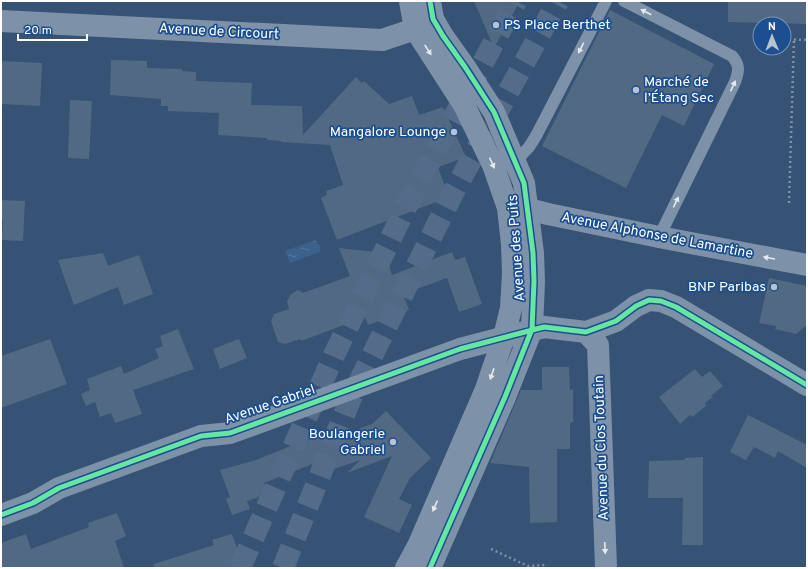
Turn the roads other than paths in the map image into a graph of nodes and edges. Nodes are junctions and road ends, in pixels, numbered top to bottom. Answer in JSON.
{"nodes":[{"id":1,"x":410,"y":1,"type":"edge"},
{"id":2,"x":606,"y":1,"type":"edge"},
{"id":3,"x":624,"y":1,"type":"edge"},
{"id":4,"x":426,"y":16,"type":"edge"},
{"id":5,"x":1,"y":21,"type":"edge"},
{"id":6,"x":516,"y":161,"type":"junction"},
{"id":7,"x":518,"y":208,"type":"junction"},
{"id":8,"x":659,"y":237,"type":"junction"},
{"id":9,"x":807,"y":264,"type":"edge"},
{"id":10,"x":532,"y":330,"type":"junction"},
{"id":11,"x":586,"y":332,"type":"junction"},
{"id":12,"x":504,"y":336,"type":"junction"},
{"id":13,"x":807,"y":385,"type":"edge"},
{"id":14,"x":457,"y":480,"type":"junction"},
{"id":15,"x":1,"y":515,"type":"edge"},
{"id":16,"x":406,"y":568,"type":"edge"},
{"id":17,"x":430,"y":568,"type":"edge"},
{"id":18,"x":606,"y":568,"type":"edge"}],
"edges":[{"from":1,"to":4,"type":"street","name":"Avenue des Puits"},
{"from":2,"to":6,"type":"lane","one_way":true},
{"from":8,"to":3,"type":"lane","one_way":true},
{"from":4,"to":5,"type":"street","name":"Avenue de Circourt"},
{"from":4,"to":6,"type":"street","name":"Avenue des Puits"},
{"from":4,"to":7,"type":"street","name":"Avenue des Puits","one_way":true},
{"from":6,"to":7,"type":"street","name":"Avenue des Puits"},
{"from":7,"to":8,"type":"street","name":"Avenue Alphonse de Lamartine"},
{"from":7,"to":10,"type":"street","name":"Avenue des Puits"},
{"from":7,"to":12,"type":"street","name":"Avenue des Puits"},
{"from":9,"to":8,"type":"street","name":"Avenue Alphonse de Lamartine","one_way":true},
{"from":10,"to":11,"type":"street","name":"Avenue Gabriel"},
{"from":10,"to":12,"type":"street","name":"Avenue Gabriel"},
{"from":10,"to":14,"type":"street","name":"Avenue des Puits"},
{"from":11,"to":13,"type":"street"},
{"from":11,"to":18,"type":"street","name":"Avenue du Clos Toutain","one_way":true},
{"from":12,"to":14,"type":"street","name":"Avenue des Puits","one_way":true},
{"from":12,"to":15,"type":"street","name":"Avenue Gabriel"},
{"from":14,"to":16,"type":"street","name":"Avenue des Puits","one_way":true},
{"from":14,"to":17,"type":"street","name":"Avenue des Puits"}]}
